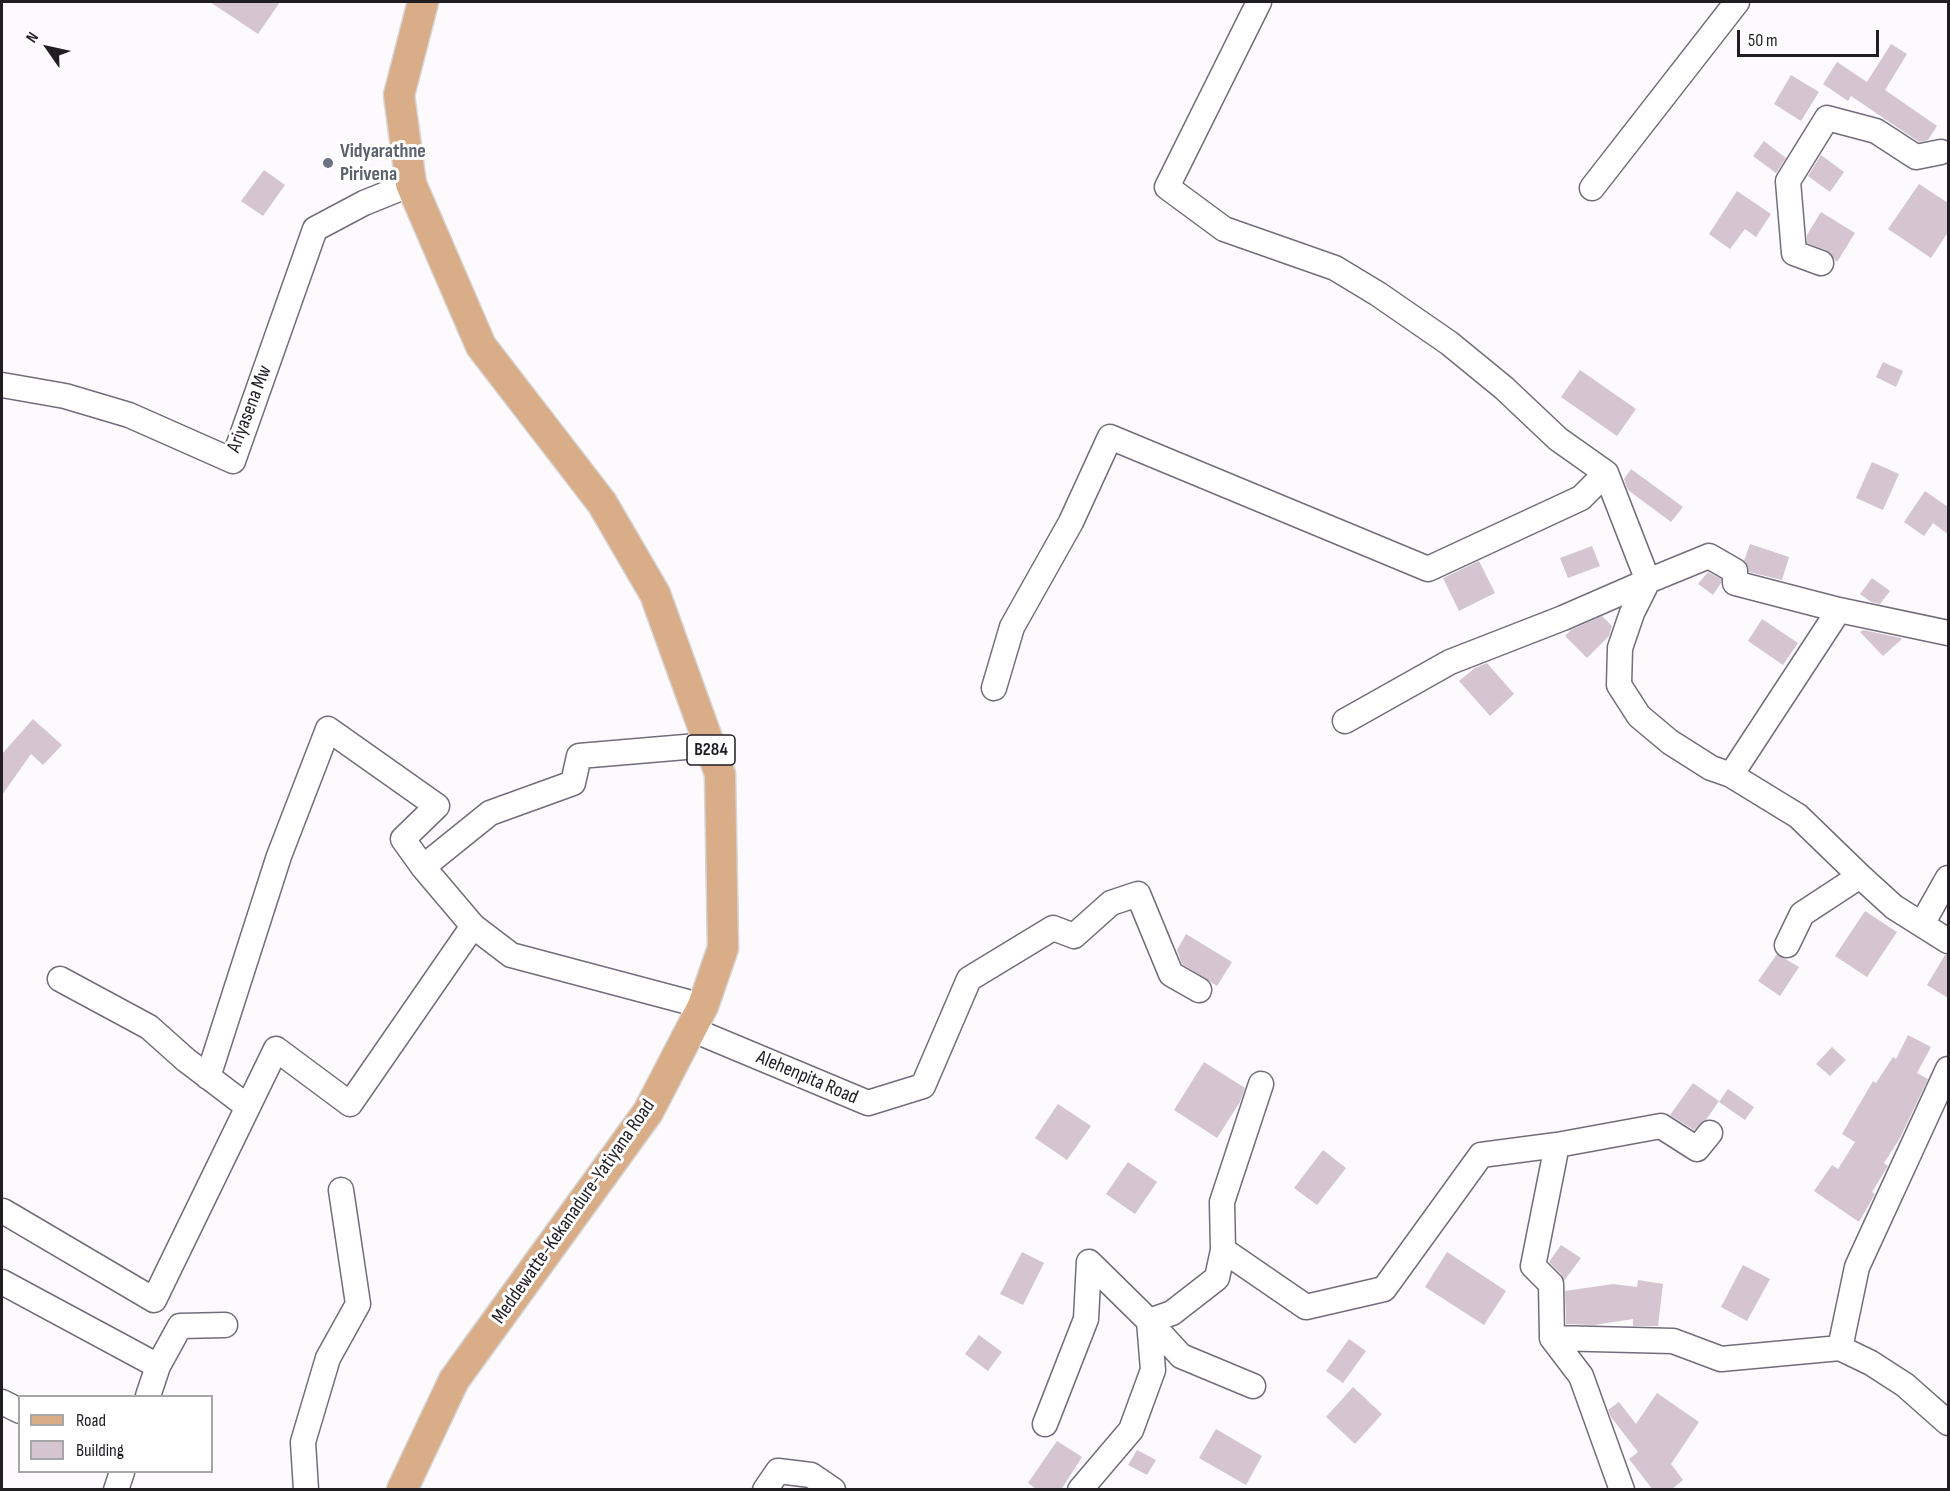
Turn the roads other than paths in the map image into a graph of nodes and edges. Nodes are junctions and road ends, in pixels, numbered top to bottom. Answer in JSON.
{"nodes":[{"id":1,"x":423,"y":2,"type":"edge"},
{"id":2,"x":1259,"y":2,"type":"edge"},
{"id":3,"x":1737,"y":2,"type":"edge"},
{"id":4,"x":1946,"y":149,"type":"edge"},
{"id":5,"x":411,"y":184,"type":"junction"},
{"id":6,"x":1592,"y":188,"type":"dead end"},
{"id":7,"x":1821,"y":263,"type":"dead end"},
{"id":8,"x":2,"y":385,"type":"edge"},
{"id":9,"x":1606,"y":473,"type":"junction"},
{"id":10,"x":1648,"y":581,"type":"junction"},
{"id":11,"x":1839,"y":610,"type":"junction"},
{"id":12,"x":1948,"y":633,"type":"edge"},
{"id":13,"x":994,"y":688,"type":"dead end"},
{"id":14,"x":1345,"y":721,"type":"dead end"},
{"id":15,"x":709,"y":745,"type":"junction"},
{"id":16,"x":1731,"y":775,"type":"junction"},
{"id":17,"x":423,"y":867,"type":"junction"},
{"id":18,"x":1860,"y":876,"type":"junction"},
{"id":19,"x":1948,"y":878,"type":"edge"},
{"id":20,"x":1922,"y":924,"type":"junction"},
{"id":21,"x":473,"y":926,"type":"junction"},
{"id":22,"x":1948,"y":941,"type":"edge"},
{"id":23,"x":1787,"y":945,"type":"dead end"},
{"id":24,"x":60,"y":979,"type":"dead end"},
{"id":25,"x":1199,"y":990,"type":"dead end"},
{"id":26,"x":697,"y":1018,"type":"junction"},
{"id":27,"x":1948,"y":1069,"type":"edge"},
{"id":28,"x":208,"y":1077,"type":"junction"},
{"id":29,"x":1261,"y":1084,"type":"dead end"},
{"id":30,"x":248,"y":1107,"type":"junction"},
{"id":31,"x":1710,"y":1133,"type":"dead end"},
{"id":32,"x":1557,"y":1145,"type":"junction"},
{"id":33,"x":341,"y":1190,"type":"dead end"},
{"id":34,"x":2,"y":1211,"type":"edge"},
{"id":35,"x":1223,"y":1250,"type":"junction"},
{"id":36,"x":2,"y":1281,"type":"edge"},
{"id":37,"x":1149,"y":1321,"type":"junction"},
{"id":38,"x":225,"y":1325,"type":"dead end"},
{"id":39,"x":1552,"y":1338,"type":"junction"},
{"id":40,"x":1840,"y":1348,"type":"junction"},
{"id":41,"x":158,"y":1366,"type":"junction"},
{"id":42,"x":1252,"y":1386,"type":"dead end"},
{"id":43,"x":148,"y":1395,"type":"edge"},
{"id":44,"x":2,"y":1402,"type":"edge"},
{"id":45,"x":18,"y":1410,"type":"edge"},
{"id":46,"x":1948,"y":1423,"type":"edge"},
{"id":47,"x":1045,"y":1424,"type":"dead end"},
{"id":48,"x":122,"y":1473,"type":"edge"},
{"id":49,"x":116,"y":1490,"type":"edge"},
{"id":50,"x":306,"y":1490,"type":"edge"},
{"id":51,"x":402,"y":1490,"type":"edge"},
{"id":52,"x":765,"y":1490,"type":"edge"},
{"id":53,"x":833,"y":1490,"type":"edge"},
{"id":54,"x":1080,"y":1490,"type":"edge"},
{"id":55,"x":1622,"y":1490,"type":"edge"}],
"edges":[{"from":1,"to":5,"type":"main road","name":"Meddewatte-Kekanadure-Yatiyana Road","number":"B284"},
{"from":2,"to":9,"type":"street"},
{"from":3,"to":6,"type":"street"},
{"from":4,"to":7,"type":"street"},
{"from":5,"to":8,"type":"street","name":"Ariyasena Mw"},
{"from":5,"to":15,"type":"main road","name":"Meddewatte-Kekanadure-Yatiyana Road","number":"B284"},
{"from":9,"to":10,"type":"street"},
{"from":9,"to":13,"type":"street"},
{"from":10,"to":11,"type":"street"},
{"from":10,"to":14,"type":"street"},
{"from":10,"to":16,"type":"street"},
{"from":11,"to":12,"type":"street"},
{"from":11,"to":16,"type":"street"},
{"from":15,"to":17,"type":"street"},
{"from":15,"to":26,"type":"main road","name":"Meddewatte-Kekanadure-Yatiyana Road","number":"B284"},
{"from":16,"to":18,"type":"street"},
{"from":17,"to":21,"type":"street"},
{"from":17,"to":28,"type":"street"},
{"from":18,"to":20,"type":"street"},
{"from":18,"to":23,"type":"street"},
{"from":19,"to":20,"type":"street"},
{"from":20,"to":22,"type":"street"},
{"from":21,"to":26,"type":"street"},
{"from":21,"to":30,"type":"street"},
{"from":24,"to":28,"type":"street"},
{"from":25,"to":26,"type":"street","name":"Alehenpita Road"},
{"from":26,"to":51,"type":"main road","name":"Meddewatte-Kekanadure-Yatiyana Road","number":"B284"},
{"from":27,"to":40,"type":"street"},
{"from":28,"to":30,"type":"street"},
{"from":29,"to":35,"type":"street"},
{"from":30,"to":34,"type":"street"},
{"from":31,"to":32,"type":"street"},
{"from":32,"to":35,"type":"street"},
{"from":32,"to":39,"type":"street"},
{"from":33,"to":50,"type":"street"},
{"from":35,"to":37,"type":"street"},
{"from":36,"to":41,"type":"street"},
{"from":37,"to":42,"type":"street"},
{"from":37,"to":47,"type":"street"},
{"from":37,"to":54,"type":"street"},
{"from":38,"to":41,"type":"street"},
{"from":39,"to":40,"type":"street"},
{"from":39,"to":55,"type":"street"},
{"from":40,"to":46,"type":"street"},
{"from":41,"to":43,"type":"street"},
{"from":44,"to":45,"type":"street"},
{"from":48,"to":49,"type":"street"},
{"from":52,"to":53,"type":"street"}]}
